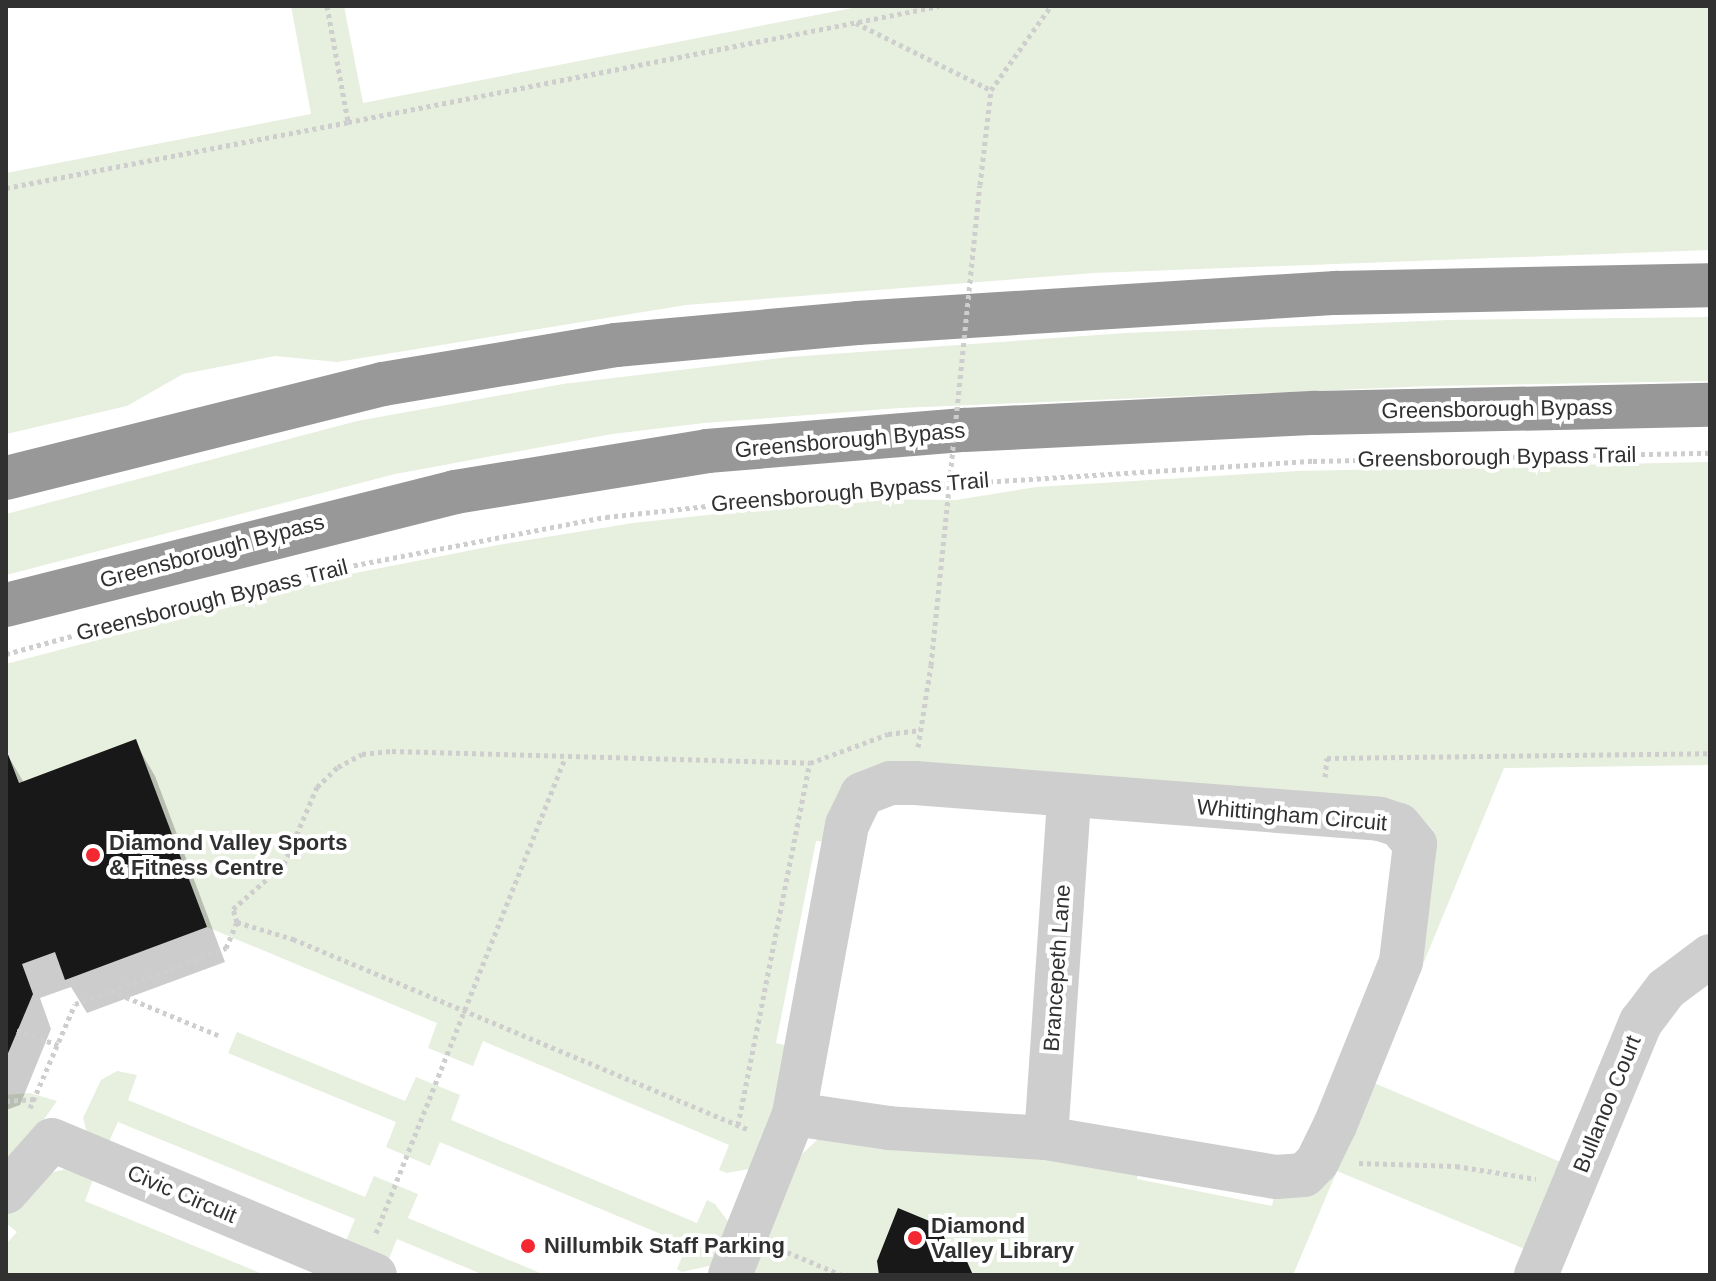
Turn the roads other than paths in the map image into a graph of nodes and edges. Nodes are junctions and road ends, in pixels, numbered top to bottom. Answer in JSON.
{"nodes":[{"id":1,"x":1710,"y":285,"type":"edge"},
{"id":2,"x":1710,"y":405,"type":"edge"},
{"id":3,"x":6,"y":478,"type":"edge"},
{"id":4,"x":6,"y":605,"type":"edge"},
{"id":5,"x":1069,"y":799,"type":"junction"},
{"id":6,"x":1710,"y":956,"type":"edge"},
{"id":7,"x":790,"y":1129,"type":"junction"},
{"id":8,"x":1046,"y":1138,"type":"junction"},
{"id":9,"x":6,"y":1192,"type":"edge"},
{"id":10,"x":368,"y":1272,"type":"edge"},
{"id":11,"x":730,"y":1275,"type":"edge"},
{"id":12,"x":1536,"y":1275,"type":"edge"}],
"edges":[{"from":1,"to":3,"type":"highway"},
{"from":2,"to":4,"type":"highway","name":"Greensborough Bypass"},
{"from":5,"to":7,"type":"street","name":"Whittingham Circuit"},
{"from":5,"to":8,"type":"street","name":"Brancepeth Lane"},
{"from":5,"to":8,"type":"street","name":"Whittingham Circuit"},
{"from":6,"to":12,"type":"street","name":"Bullanoo Court"},
{"from":7,"to":8,"type":"street"},
{"from":7,"to":11,"type":"street","name":"Whittingham Circuit"},
{"from":9,"to":10,"type":"street","name":"Civic Circuit"}]}
